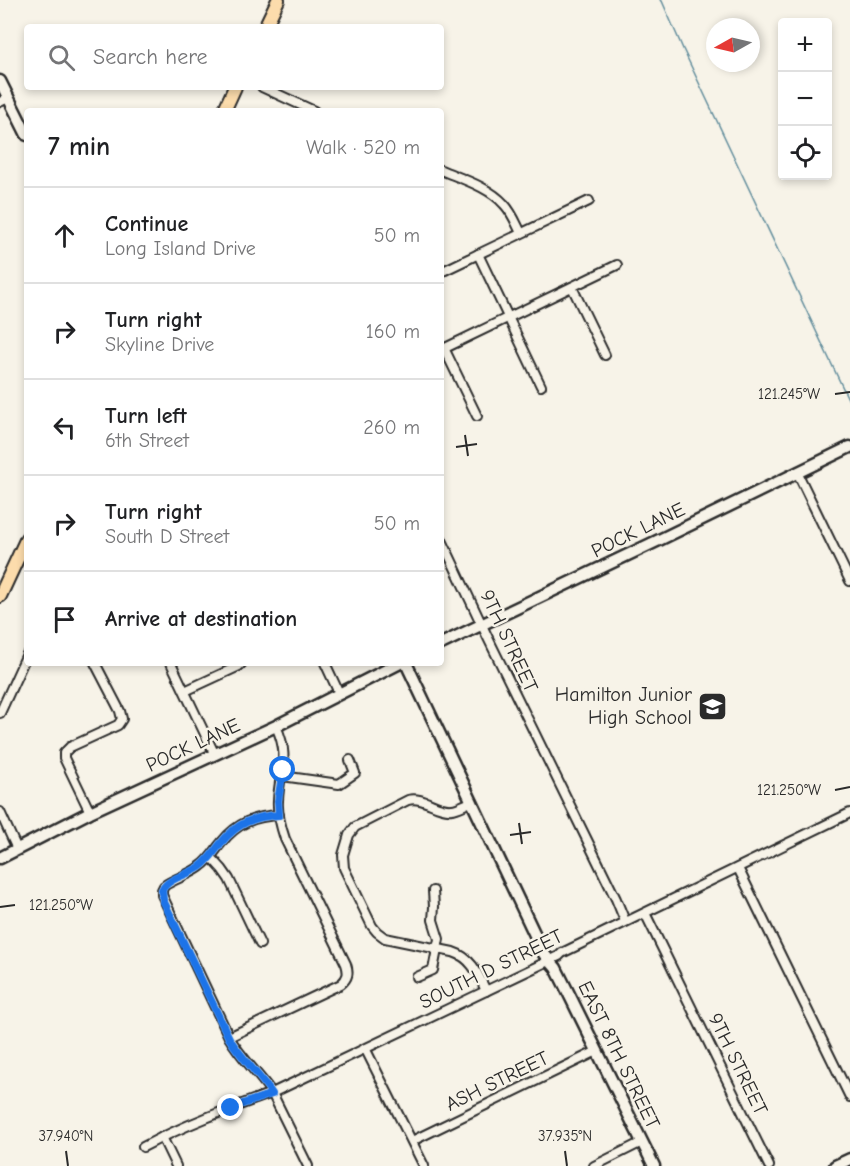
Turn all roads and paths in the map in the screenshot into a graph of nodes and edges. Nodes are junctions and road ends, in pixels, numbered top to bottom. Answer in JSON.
{"nodes":[{"id":1,"x":278,"y":0,"type":"edge"},
{"id":2,"x":266,"y":24,"type":"edge"},
{"id":3,"x":0,"y":81,"type":"edge"},
{"id":4,"x":234,"y":90,"type":"edge"},
{"id":5,"x":268,"y":90,"type":"edge"},
{"id":6,"x":4,"y":100,"type":"edge"},
{"id":7,"x":225,"y":108,"type":"edge"},
{"id":8,"x":308,"y":108,"type":"edge"},
{"id":9,"x":24,"y":130,"type":"edge"},
{"id":10,"x":444,"y":171,"type":"edge"},
{"id":11,"x":589,"y":201,"type":"dead end"},
{"id":12,"x":521,"y":233,"type":"junction"},
{"id":13,"x":478,"y":254,"type":"junction"},
{"id":14,"x":617,"y":265,"type":"dead end"},
{"id":15,"x":444,"y":271,"type":"edge"},
{"id":16,"x":572,"y":287,"type":"junction"},
{"id":17,"x":508,"y":317,"type":"junction"},
{"id":18,"x":444,"y":349,"type":"edge"},
{"id":19,"x":444,"y":351,"type":"edge"},
{"id":20,"x":605,"y":355,"type":"dead end"},
{"id":21,"x":542,"y":386,"type":"dead end"},
{"id":22,"x":477,"y":416,"type":"dead end"},
{"id":23,"x":850,"y":447,"type":"edge"},
{"id":24,"x":797,"y":472,"type":"junction"},
{"id":25,"x":24,"y":544,"type":"edge"},
{"id":26,"x":444,"y":544,"type":"edge"},
{"id":27,"x":850,"y":582,"type":"edge"},
{"id":28,"x":0,"y":596,"type":"edge"},
{"id":29,"x":482,"y":625,"type":"junction"},
{"id":30,"x":444,"y":643,"type":"edge"},
{"id":31,"x":24,"y":661,"type":"edge"},
{"id":32,"x":97,"y":666,"type":"edge"},
{"id":33,"x":172,"y":666,"type":"edge"},
{"id":34,"x":238,"y":666,"type":"edge"},
{"id":35,"x":326,"y":666,"type":"edge"},
{"id":36,"x":394,"y":666,"type":"edge"},
{"id":37,"x":407,"y":666,"type":"edge"},
{"id":38,"x":185,"y":691,"type":"junction"},
{"id":39,"x":339,"y":693,"type":"junction"},
{"id":40,"x":0,"y":713,"type":"edge"},
{"id":41,"x":276,"y":726,"type":"junction"},
{"id":42,"x":215,"y":755,"type":"junction"},
{"id":43,"x":350,"y":760,"type":"dead end"},
{"id":44,"x":282,"y":776,"type":"junction"},
{"id":45,"x":471,"y":802,"type":"junction"},
{"id":46,"x":0,"y":812,"type":"edge"},
{"id":47,"x":90,"y":812,"type":"junction"},
{"id":48,"x":850,"y":813,"type":"edge"},
{"id":49,"x":279,"y":815,"type":"junction"},
{"id":50,"x":17,"y":849,"type":"junction"},
{"id":51,"x":211,"y":856,"type":"junction"},
{"id":52,"x":0,"y":858,"type":"edge"},
{"id":53,"x":738,"y":868,"type":"junction"},
{"id":54,"x":433,"y":891,"type":"dead end"},
{"id":55,"x":645,"y":913,"type":"junction"},
{"id":56,"x":626,"y":921,"type":"junction"},
{"id":57,"x":260,"y":944,"type":"dead end"},
{"id":58,"x":437,"y":948,"type":"junction"},
{"id":59,"x":548,"y":959,"type":"junction"},
{"id":60,"x":417,"y":977,"type":"dead end"},
{"id":61,"x":486,"y":991,"type":"junction"},
{"id":62,"x":229,"y":1038,"type":"junction"},
{"id":63,"x":365,"y":1048,"type":"junction"},
{"id":64,"x":597,"y":1051,"type":"junction"},
{"id":65,"x":272,"y":1094,"type":"junction"},
{"id":66,"x":850,"y":1098,"type":"edge"},
{"id":67,"x":162,"y":1137,"type":"junction"},
{"id":68,"x":412,"y":1141,"type":"junction"},
{"id":69,"x":642,"y":1142,"type":"junction"},
{"id":70,"x":143,"y":1147,"type":"dead end"},
{"id":71,"x":850,"y":1159,"type":"edge"},
{"id":72,"x":176,"y":1166,"type":"edge"},
{"id":73,"x":308,"y":1166,"type":"edge"},
{"id":74,"x":424,"y":1166,"type":"edge"},
{"id":75,"x":594,"y":1166,"type":"edge"},
{"id":76,"x":654,"y":1166,"type":"edge"},
{"id":77,"x":769,"y":1166,"type":"edge"},
{"id":78,"x":835,"y":1166,"type":"edge"}],
"edges":[{"from":1,"to":2,"type":"main road"},
{"from":3,"to":6,"type":"street"},
{"from":4,"to":7,"type":"main road"},
{"from":5,"to":8,"type":"street"},
{"from":6,"to":9,"type":"street"},
{"from":10,"to":12,"type":"street"},
{"from":11,"to":12,"type":"street"},
{"from":12,"to":13,"type":"street"},
{"from":13,"to":15,"type":"street"},
{"from":13,"to":17,"type":"street"},
{"from":14,"to":16,"type":"street"},
{"from":16,"to":17,"type":"street"},
{"from":16,"to":20,"type":"street"},
{"from":17,"to":18,"type":"street"},
{"from":17,"to":21,"type":"street"},
{"from":19,"to":22,"type":"street"},
{"from":23,"to":24,"type":"street","name":"POCK LANE"},
{"from":24,"to":27,"type":"street"},
{"from":24,"to":29,"type":"street","name":"POCK LANE"},
{"from":25,"to":28,"type":"main road"},
{"from":26,"to":29,"type":"street","name":"9TH STREET"},
{"from":29,"to":30,"type":"street","name":"POCK LANE"},
{"from":29,"to":56,"type":"street","name":"9TH STREET"},
{"from":31,"to":40,"type":"street"},
{"from":32,"to":47,"type":"street"},
{"from":33,"to":38,"type":"street"},
{"from":34,"to":38,"type":"street"},
{"from":35,"to":39,"type":"street"},
{"from":36,"to":39,"type":"street","name":"POCK LANE"},
{"from":37,"to":45,"type":"street","name":"EAST 8TH STREET"},
{"from":38,"to":42,"type":"street"},
{"from":39,"to":41,"type":"street","name":"POCK LANE"},
{"from":41,"to":42,"type":"street","name":"POCK LANE"},
{"from":41,"to":44,"type":"street"},
{"from":42,"to":47,"type":"street","name":"POCK LANE"},
{"from":43,"to":44,"type":"street"},
{"from":44,"to":49,"type":"street"},
{"from":45,"to":58,"type":"street"},
{"from":45,"to":59,"type":"street","name":"EAST 8TH STREET"},
{"from":46,"to":50,"type":"street"},
{"from":47,"to":50,"type":"street","name":"POCK LANE"},
{"from":48,"to":53,"type":"street","name":"SOUTH D STREET"},
{"from":49,"to":51,"type":"street"},
{"from":49,"to":62,"type":"street"},
{"from":50,"to":52,"type":"street","name":"POCK LANE"},
{"from":51,"to":57,"type":"street"},
{"from":51,"to":62,"type":"street"},
{"from":53,"to":55,"type":"street","name":"SOUTH D STREET"},
{"from":53,"to":66,"type":"street"},
{"from":54,"to":58,"type":"street"},
{"from":55,"to":56,"type":"street","name":"SOUTH D STREET"},
{"from":55,"to":77,"type":"street","name":"9TH STREET"},
{"from":56,"to":59,"type":"street","name":"SOUTH D STREET"},
{"from":58,"to":60,"type":"street"},
{"from":58,"to":61,"type":"street"},
{"from":59,"to":61,"type":"street","name":"SOUTH D STREET"},
{"from":59,"to":64,"type":"street","name":"EAST 8TH STREET"},
{"from":61,"to":63,"type":"street","name":"SOUTH D STREET"},
{"from":62,"to":65,"type":"street"},
{"from":63,"to":65,"type":"street","name":"SOUTH D STREET"},
{"from":63,"to":68,"type":"street"},
{"from":64,"to":68,"type":"street","name":"ASH STREET"},
{"from":64,"to":69,"type":"street","name":"EAST 8TH STREET"},
{"from":65,"to":67,"type":"street","name":"SOUTH D STREET"},
{"from":65,"to":73,"type":"street"},
{"from":67,"to":70,"type":"street","name":"SOUTH D STREET"},
{"from":67,"to":72,"type":"street"},
{"from":68,"to":74,"type":"street"},
{"from":69,"to":75,"type":"street"},
{"from":69,"to":76,"type":"street","name":"EAST 8TH STREET"},
{"from":71,"to":78,"type":"street"}]}
